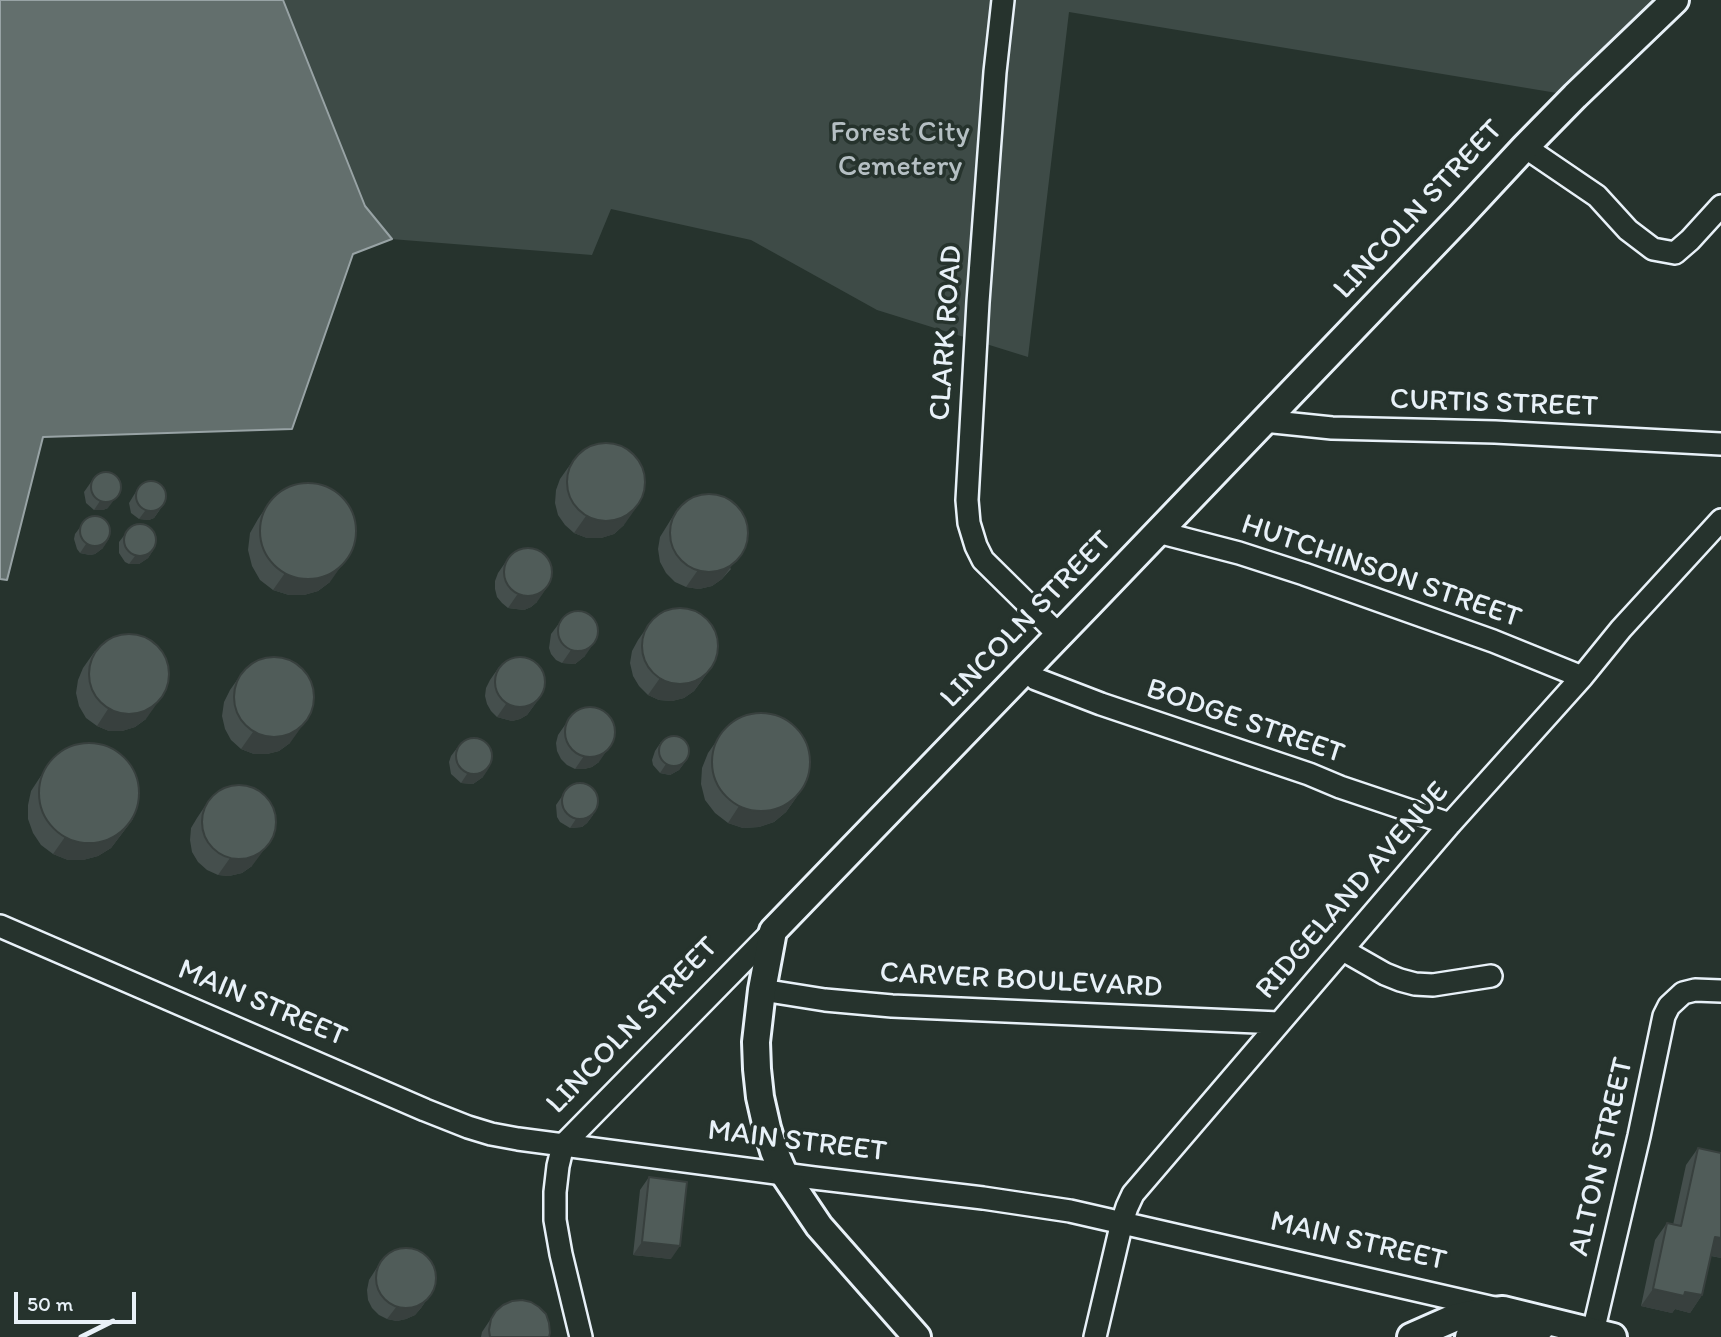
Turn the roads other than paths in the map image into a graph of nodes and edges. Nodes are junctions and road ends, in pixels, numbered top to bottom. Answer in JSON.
{"nodes":[{"id":1,"x":1003,"y":0,"type":"edge"},
{"id":2,"x":1675,"y":0,"type":"edge"},
{"id":3,"x":1525,"y":147,"type":"junction"},
{"id":4,"x":1721,"y":206,"type":"edge"},
{"id":5,"x":1264,"y":421,"type":"junction"},
{"id":6,"x":1721,"y":444,"type":"edge"},
{"id":7,"x":1721,"y":520,"type":"edge"},
{"id":8,"x":1158,"y":532,"type":"junction"},
{"id":9,"x":1059,"y":635,"type":"junction"},
{"id":10,"x":1026,"y":669,"type":"junction"},
{"id":11,"x":1582,"y":677,"type":"junction"},
{"id":12,"x":1450,"y":824,"type":"junction"},
{"id":13,"x":0,"y":926,"type":"edge"},
{"id":14,"x":773,"y":931,"type":"junction"},
{"id":15,"x":1343,"y":950,"type":"junction"},
{"id":16,"x":1491,"y":976,"type":"dead end"},
{"id":17,"x":762,"y":990,"type":"junction"},
{"id":18,"x":1721,"y":991,"type":"edge"},
{"id":19,"x":1279,"y":1023,"type":"junction"},
{"id":20,"x":563,"y":1145,"type":"junction"},
{"id":21,"x":784,"y":1174,"type":"junction"},
{"id":22,"x":1122,"y":1222,"type":"junction"},
{"id":23,"x":1503,"y":1310,"type":"junction"},
{"id":24,"x":1594,"y":1332,"type":"edge"},
{"id":25,"x":581,"y":1337,"type":"edge"},
{"id":26,"x":917,"y":1337,"type":"edge"},
{"id":27,"x":1095,"y":1337,"type":"edge"},
{"id":28,"x":1411,"y":1337,"type":"edge"},
{"id":29,"x":1469,"y":1337,"type":"edge"}],
"edges":[{"from":1,"to":9,"type":"street","name":"CLARK ROAD"},
{"from":2,"to":3,"type":"main road","name":"LINCOLN STREET"},
{"from":3,"to":4,"type":"street"},
{"from":3,"to":5,"type":"main road","name":"LINCOLN STREET"},
{"from":5,"to":6,"type":"street","name":"CURTIS STREET"},
{"from":5,"to":8,"type":"main road","name":"LINCOLN STREET"},
{"from":7,"to":11,"type":"street","name":"RIDGELAND AVENUE"},
{"from":8,"to":9,"type":"main road","name":"LINCOLN STREET"},
{"from":8,"to":11,"type":"street","name":"HUTCHINSON STREET"},
{"from":9,"to":10,"type":"main road","name":"LINCOLN STREET"},
{"from":10,"to":12,"type":"street","name":"BODGE STREET"},
{"from":10,"to":14,"type":"main road","name":"LINCOLN STREET"},
{"from":11,"to":12,"type":"street","name":"RIDGELAND AVENUE"},
{"from":12,"to":15,"type":"street","name":"RIDGELAND AVENUE"},
{"from":13,"to":20,"type":"street","name":"MAIN STREET"},
{"from":14,"to":17,"type":"main road"},
{"from":14,"to":20,"type":"street","name":"LINCOLN STREET"},
{"from":15,"to":16,"type":"street"},
{"from":15,"to":19,"type":"street","name":"RIDGELAND AVENUE"},
{"from":17,"to":19,"type":"street","name":"CARVER BOULEVARD"},
{"from":17,"to":21,"type":"main road"},
{"from":18,"to":24,"type":"street","name":"ALTON STREET"},
{"from":19,"to":22,"type":"street","name":"RIDGELAND AVENUE"},
{"from":20,"to":21,"type":"street","name":"MAIN STREET"},
{"from":20,"to":25,"type":"street","name":"LINCOLN STREET"},
{"from":21,"to":22,"type":"street","name":"MAIN STREET"},
{"from":21,"to":26,"type":"main road"},
{"from":22,"to":23,"type":"street","name":"MAIN STREET"},
{"from":22,"to":27,"type":"street","name":"RIDGELAND AVENUE"},
{"from":23,"to":24,"type":"main road","name":"MAIN STREET"},
{"from":23,"to":28,"type":"main road"},
{"from":24,"to":29,"type":"main road"}]}
